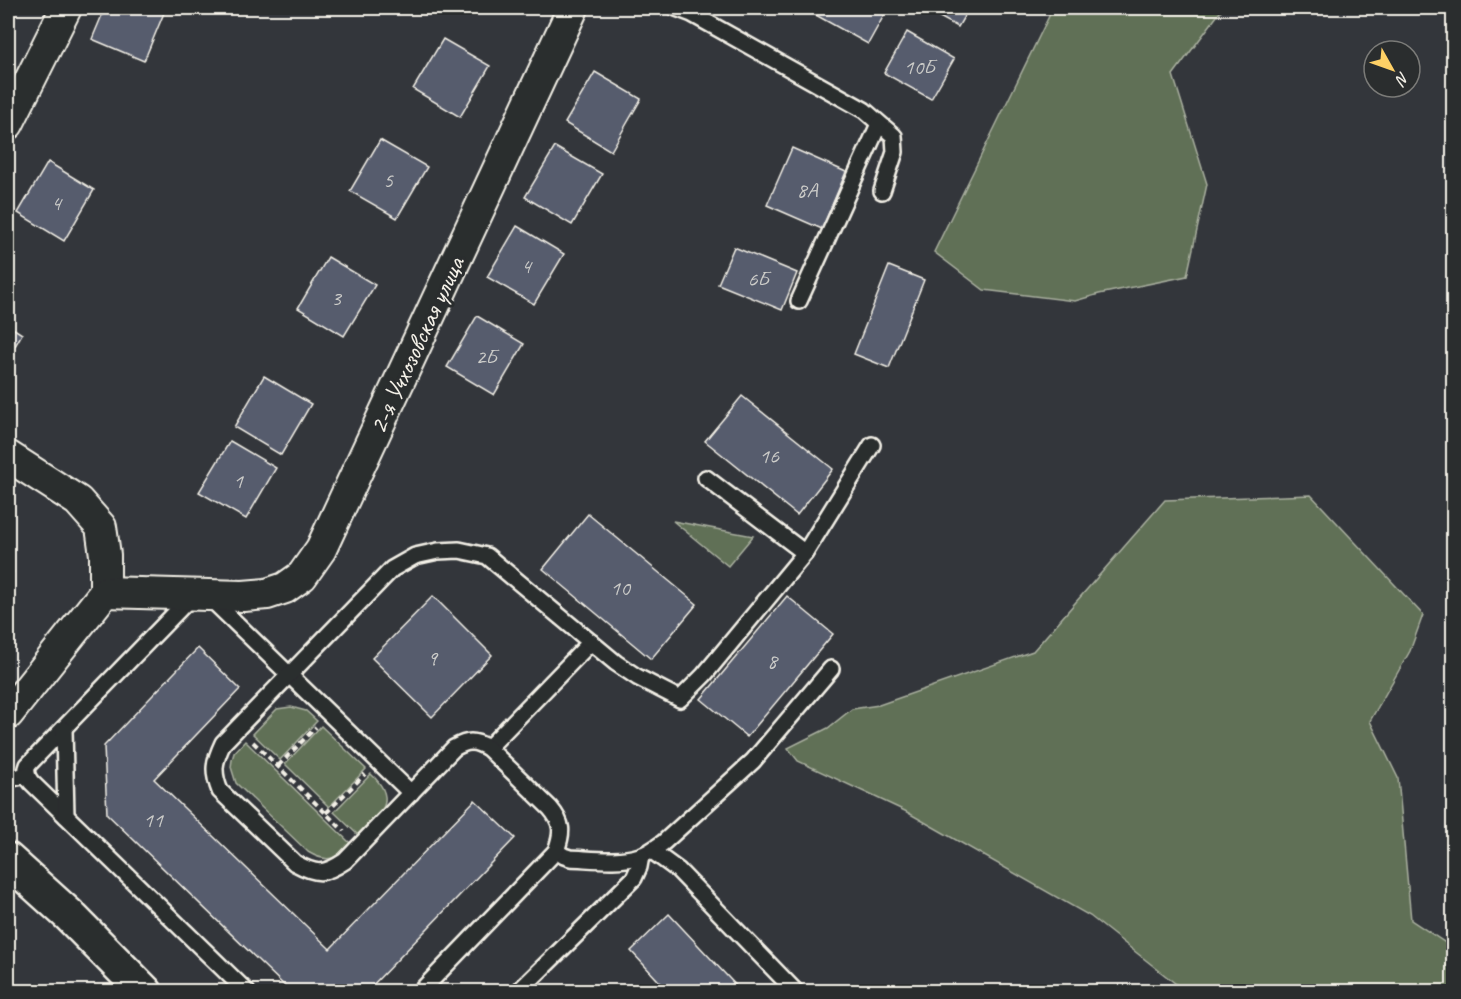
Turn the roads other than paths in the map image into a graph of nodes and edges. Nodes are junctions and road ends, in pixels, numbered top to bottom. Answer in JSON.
{"nodes":[{"id":1,"x":66,"y":8,"type":"edge"},
{"id":2,"x":573,"y":8,"type":"edge"},
{"id":3,"x":676,"y":8,"type":"edge"},
{"id":4,"x":8,"y":124,"type":"edge"},
{"id":5,"x":879,"y":124,"type":"junction"},
{"id":6,"x":882,"y":191,"type":"dead end"},
{"id":7,"x":800,"y":301,"type":"dead end"},
{"id":8,"x":872,"y":445,"type":"dead end"},
{"id":9,"x":8,"y":456,"type":"edge"},
{"id":10,"x":706,"y":478,"type":"dead end"},
{"id":11,"x":805,"y":554,"type":"junction"},
{"id":12,"x":105,"y":592,"type":"junction"},
{"id":13,"x":200,"y":595,"type":"junction"},
{"id":14,"x":591,"y":642,"type":"junction"},
{"id":15,"x":831,"y":669,"type":"dead end"},
{"id":16,"x":290,"y":675,"type":"junction"},
{"id":17,"x":8,"y":714,"type":"edge"},
{"id":18,"x":64,"y":729,"type":"junction"},
{"id":19,"x":488,"y":748,"type":"junction"},
{"id":20,"x":27,"y":775,"type":"junction"},
{"id":21,"x":8,"y":779,"type":"edge"},
{"id":22,"x":411,"y":793,"type":"junction"},
{"id":23,"x":66,"y":816,"type":"junction"},
{"id":24,"x":556,"y":851,"type":"junction"},
{"id":25,"x":647,"y":853,"type":"junction"},
{"id":26,"x":8,"y":860,"type":"edge"},
{"id":27,"x":145,"y":992,"type":"edge"},
{"id":28,"x":247,"y":992,"type":"edge"},
{"id":29,"x":420,"y":992,"type":"edge"},
{"id":30,"x":518,"y":992,"type":"edge"},
{"id":31,"x":796,"y":992,"type":"edge"}],
"edges":[{"from":1,"to":4,"type":"street"},
{"from":2,"to":13,"type":"street","name":"2-я Учхозовская улица"},
{"from":3,"to":5,"type":"lane"},
{"from":5,"to":6,"type":"lane"},
{"from":5,"to":7,"type":"lane"},
{"from":8,"to":11,"type":"lane"},
{"from":9,"to":12,"type":"street"},
{"from":10,"to":11,"type":"lane"},
{"from":11,"to":14,"type":"lane"},
{"from":12,"to":13,"type":"street","name":"2-я Учхозовская улица"},
{"from":12,"to":17,"type":"street"},
{"from":13,"to":16,"type":"lane"},
{"from":13,"to":18,"type":"lane"},
{"from":14,"to":16,"type":"lane"},
{"from":14,"to":19,"type":"lane"},
{"from":15,"to":25,"type":"lane"},
{"from":16,"to":22,"type":"lane"},
{"from":16,"to":22,"type":"lane"},
{"from":18,"to":20,"type":"lane"},
{"from":18,"to":23,"type":"lane"},
{"from":19,"to":22,"type":"lane"},
{"from":19,"to":24,"type":"lane"},
{"from":20,"to":21,"type":"lane"},
{"from":20,"to":23,"type":"lane"},
{"from":23,"to":28,"type":"lane"},
{"from":24,"to":25,"type":"lane"},
{"from":24,"to":29,"type":"lane"},
{"from":25,"to":30,"type":"lane"},
{"from":25,"to":31,"type":"lane"},
{"from":26,"to":27,"type":"street"}]}
